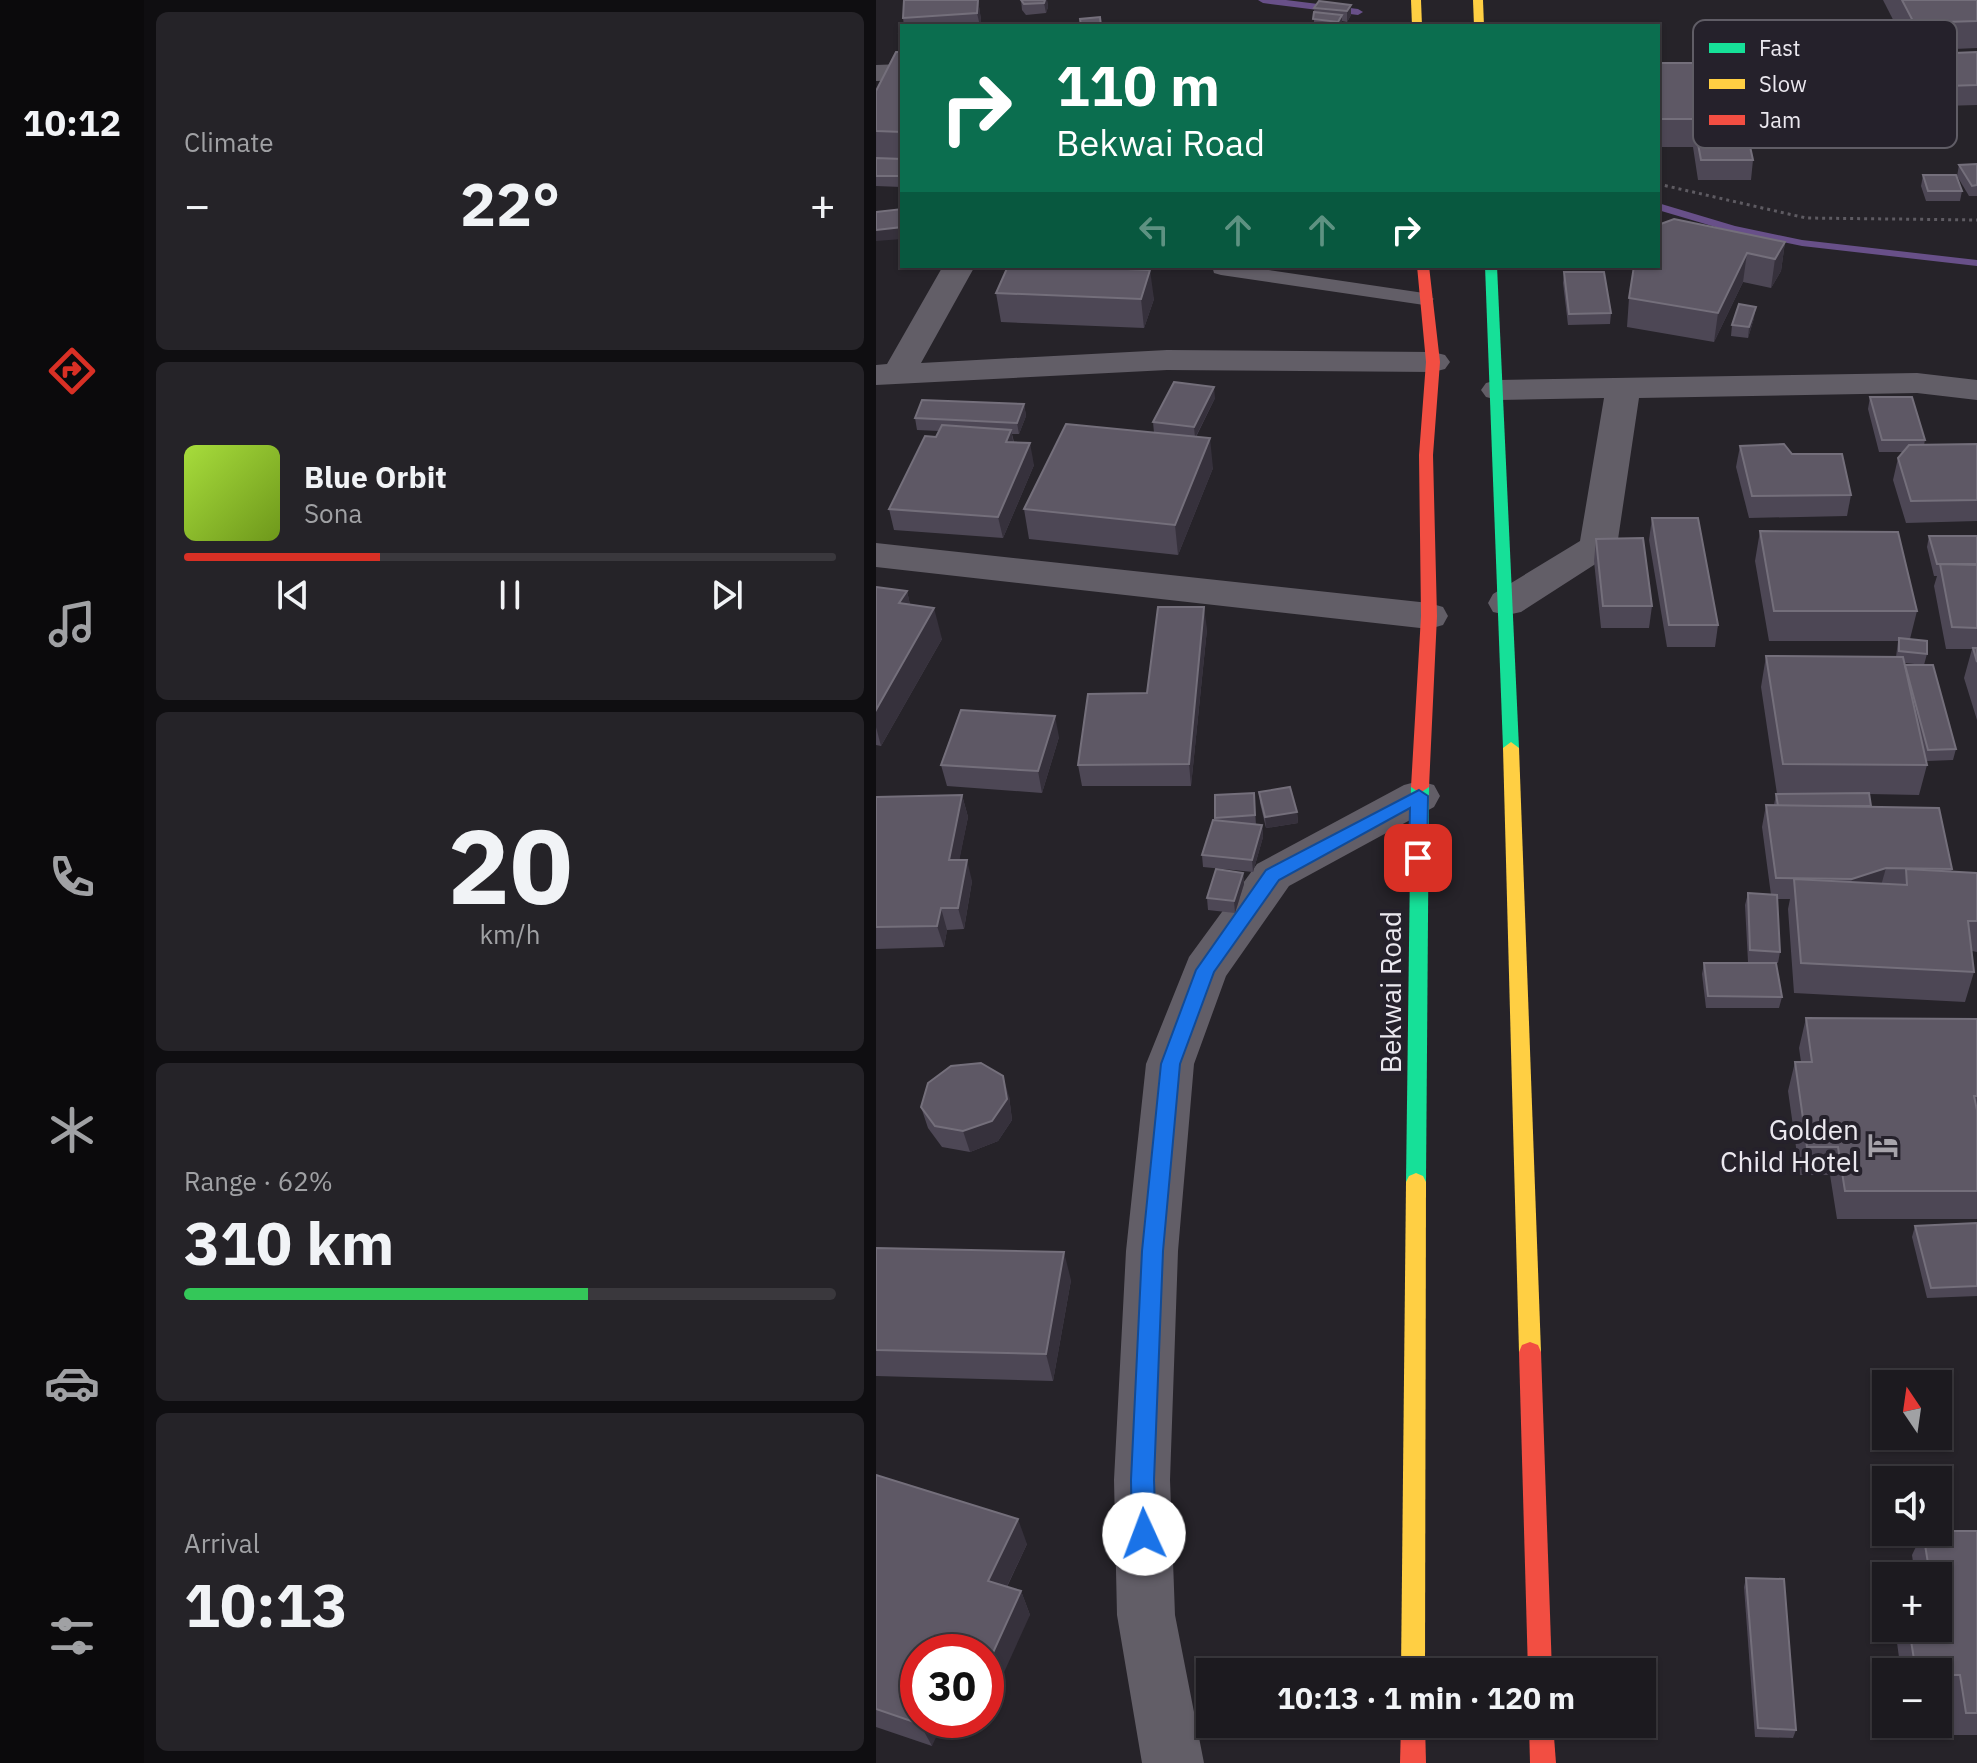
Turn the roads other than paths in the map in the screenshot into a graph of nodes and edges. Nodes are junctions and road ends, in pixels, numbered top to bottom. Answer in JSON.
{"nodes":[{"id":1,"x":1416,"y":0,"type":"edge"},
{"id":2,"x":1478,"y":0,"type":"edge"},
{"id":3,"x":1417,"y":24,"type":"edge"},
{"id":4,"x":1479,"y":24,"type":"edge"},
{"id":5,"x":900,"y":72,"type":"edge"},
{"id":6,"x":876,"y":73,"type":"edge"},
{"id":7,"x":958,"y":268,"type":"edge"},
{"id":8,"x":1221,"y":268,"type":"edge"},
{"id":9,"x":1423,"y":268,"type":"edge"},
{"id":10,"x":1491,"y":268,"type":"edge"},
{"id":11,"x":1424,"y":299,"type":"junction"},
{"id":12,"x":1433,"y":362,"type":"junction"},
{"id":13,"x":888,"y":374,"type":"edge"},
{"id":14,"x":1623,"y":388,"type":"junction"},
{"id":15,"x":1498,"y":390,"type":"junction"},
{"id":16,"x":1977,"y":390,"type":"edge"},
{"id":17,"x":876,"y":555,"type":"edge"},
{"id":18,"x":1507,"y":603,"type":"junction"},
{"id":19,"x":1429,"y":616,"type":"junction"},
{"id":20,"x":1419,"y":796,"type":"junction"},
{"id":21,"x":1413,"y":1658,"type":"edge"},
{"id":22,"x":1540,"y":1658,"type":"edge"},
{"id":23,"x":1413,"y":1738,"type":"edge"},
{"id":24,"x":1542,"y":1738,"type":"edge"},
{"id":25,"x":1173,"y":1763,"type":"edge"},
{"id":26,"x":1413,"y":1763,"type":"edge"},
{"id":27,"x":1543,"y":1763,"type":"edge"}],
"edges":[{"from":1,"to":3,"type":"highway"},
{"from":2,"to":4,"type":"highway"},
{"from":5,"to":6,"type":"street"},
{"from":7,"to":13,"type":"street"},
{"from":8,"to":11,"type":"lane"},
{"from":9,"to":11,"type":"highway","name":"Bekwai Road"},
{"from":10,"to":15,"type":"highway"},
{"from":11,"to":12,"type":"highway","name":"Bekwai Road"},
{"from":12,"to":13,"type":"street"},
{"from":12,"to":19,"type":"highway","name":"Bekwai Road"},
{"from":14,"to":15,"type":"street"},
{"from":14,"to":16,"type":"street"},
{"from":14,"to":18,"type":"street"},
{"from":15,"to":18,"type":"highway"},
{"from":17,"to":19,"type":"street"},
{"from":18,"to":22,"type":"highway"},
{"from":19,"to":20,"type":"highway","name":"Bekwai Road"},
{"from":20,"to":21,"type":"highway","name":"Bekwai Road"},
{"from":20,"to":25,"type":"street"},
{"from":23,"to":26,"type":"highway"},
{"from":24,"to":27,"type":"highway"}]}
